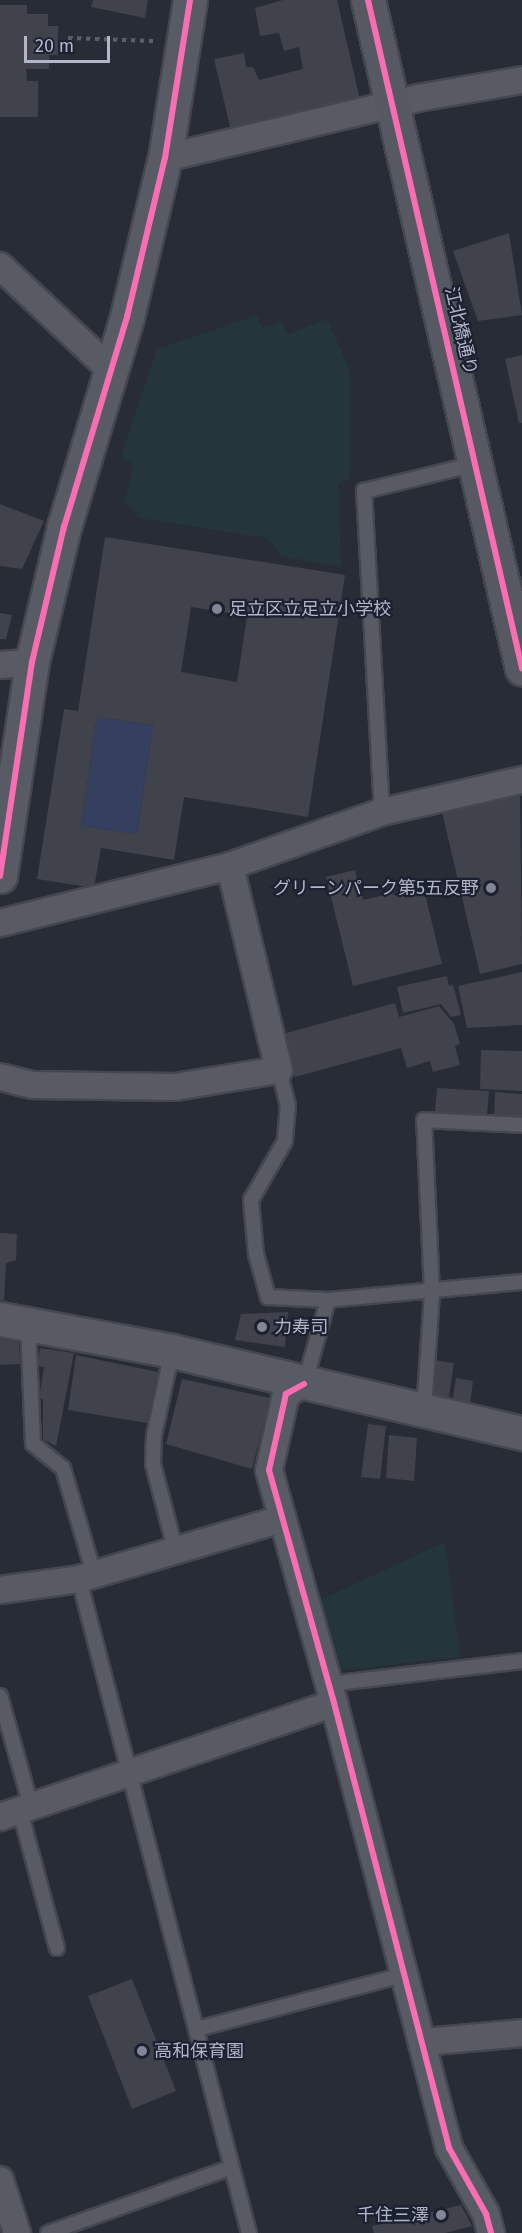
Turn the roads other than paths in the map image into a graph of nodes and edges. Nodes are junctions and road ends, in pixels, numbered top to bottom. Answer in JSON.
{"nodes":[{"id":1,"x":190,"y":0,"type":"edge"},
{"id":2,"x":368,"y":0,"type":"edge"},
{"id":3,"x":522,"y":80,"type":"edge"},
{"id":4,"x":393,"y":104,"type":"junction"},
{"id":5,"x":165,"y":158,"type":"junction"},
{"id":6,"x":0,"y":266,"type":"edge"},
{"id":7,"x":111,"y":370,"type":"junction"},
{"id":8,"x":476,"y":464,"type":"junction"},
{"id":9,"x":16,"y":663,"type":"edge"},
{"id":10,"x":522,"y":668,"type":"edge"},
{"id":11,"x":522,"y":780,"type":"edge"},
{"id":12,"x":382,"y":812,"type":"junction"},
{"id":13,"x":230,"y":866,"type":"junction"},
{"id":14,"x":0,"y":876,"type":"edge"},
{"id":15,"x":0,"y":923,"type":"edge"},
{"id":16,"x":279,"y":1070,"type":"junction"},
{"id":17,"x":0,"y":1077,"type":"edge"},
{"id":18,"x":522,"y":1125,"type":"edge"},
{"id":19,"x":522,"y":1282,"type":"edge"},
{"id":20,"x":432,"y":1293,"type":"junction"},
{"id":21,"x":328,"y":1300,"type":"junction"},
{"id":22,"x":14,"y":1322,"type":"edge"},
{"id":23,"x":172,"y":1351,"type":"junction"},
{"id":24,"x":304,"y":1384,"type":"junction"},
{"id":25,"x":424,"y":1413,"type":"junction"},
{"id":26,"x":522,"y":1433,"type":"edge"},
{"id":27,"x":282,"y":1519,"type":"junction"},
{"id":28,"x":176,"y":1552,"type":"junction"},
{"id":29,"x":86,"y":1576,"type":"junction"},
{"id":30,"x":0,"y":1590,"type":"edge"},
{"id":31,"x":522,"y":1661,"type":"edge"},
{"id":32,"x":331,"y":1693,"type":"junction"},
{"id":33,"x":0,"y":1696,"type":"edge"},
{"id":34,"x":131,"y":1772,"type":"junction"},
{"id":35,"x":17,"y":1812,"type":"edge"},
{"id":36,"x":57,"y":1948,"type":"dead end"},
{"id":37,"x":406,"y":1974,"type":"junction"},
{"id":38,"x":196,"y":2029,"type":"junction"},
{"id":39,"x":522,"y":2033,"type":"edge"},
{"id":40,"x":424,"y":2042,"type":"junction"},
{"id":41,"x":232,"y":2167,"type":"junction"},
{"id":42,"x":0,"y":2180,"type":"edge"},
{"id":43,"x":17,"y":2233,"type":"edge"},
{"id":44,"x":48,"y":2233,"type":"edge"},
{"id":45,"x":249,"y":2233,"type":"edge"},
{"id":46,"x":491,"y":2233,"type":"edge"}],
"edges":[{"from":1,"to":5,"type":"street"},
{"from":2,"to":4,"type":"main road","name":"江北橋通り"},
{"from":3,"to":4,"type":"street"},
{"from":4,"to":5,"type":"street"},
{"from":4,"to":8,"type":"main road","name":"江北橋通り"},
{"from":5,"to":7,"type":"street"},
{"from":6,"to":7,"type":"street"},
{"from":7,"to":9,"type":"street"},
{"from":8,"to":10,"type":"main road","name":"江北橋通り"},
{"from":8,"to":12,"type":"lane"},
{"from":9,"to":14,"type":"street"},
{"from":11,"to":12,"type":"street"},
{"from":12,"to":13,"type":"street"},
{"from":13,"to":15,"type":"street"},
{"from":13,"to":16,"type":"street"},
{"from":16,"to":17,"type":"street"},
{"from":16,"to":21,"type":"lane"},
{"from":18,"to":20,"type":"lane"},
{"from":19,"to":20,"type":"lane"},
{"from":20,"to":21,"type":"lane"},
{"from":20,"to":25,"type":"lane"},
{"from":21,"to":24,"type":"lane"},
{"from":22,"to":23,"type":"street"},
{"from":22,"to":29,"type":"lane"},
{"from":23,"to":24,"type":"street"},
{"from":23,"to":28,"type":"lane"},
{"from":24,"to":25,"type":"street"},
{"from":24,"to":27,"type":"street"},
{"from":25,"to":26,"type":"street"},
{"from":27,"to":28,"type":"street"},
{"from":27,"to":32,"type":"street"},
{"from":28,"to":29,"type":"street"},
{"from":29,"to":30,"type":"street"},
{"from":29,"to":34,"type":"lane"},
{"from":31,"to":32,"type":"lane"},
{"from":32,"to":34,"type":"street"},
{"from":32,"to":37,"type":"street"},
{"from":33,"to":35,"type":"lane"},
{"from":34,"to":35,"type":"street"},
{"from":34,"to":38,"type":"lane"},
{"from":35,"to":36,"type":"lane"},
{"from":37,"to":38,"type":"lane"},
{"from":37,"to":40,"type":"street"},
{"from":38,"to":41,"type":"lane"},
{"from":39,"to":40,"type":"street"},
{"from":40,"to":46,"type":"street"},
{"from":41,"to":44,"type":"lane"},
{"from":41,"to":45,"type":"lane"},
{"from":42,"to":43,"type":"street"}]}
